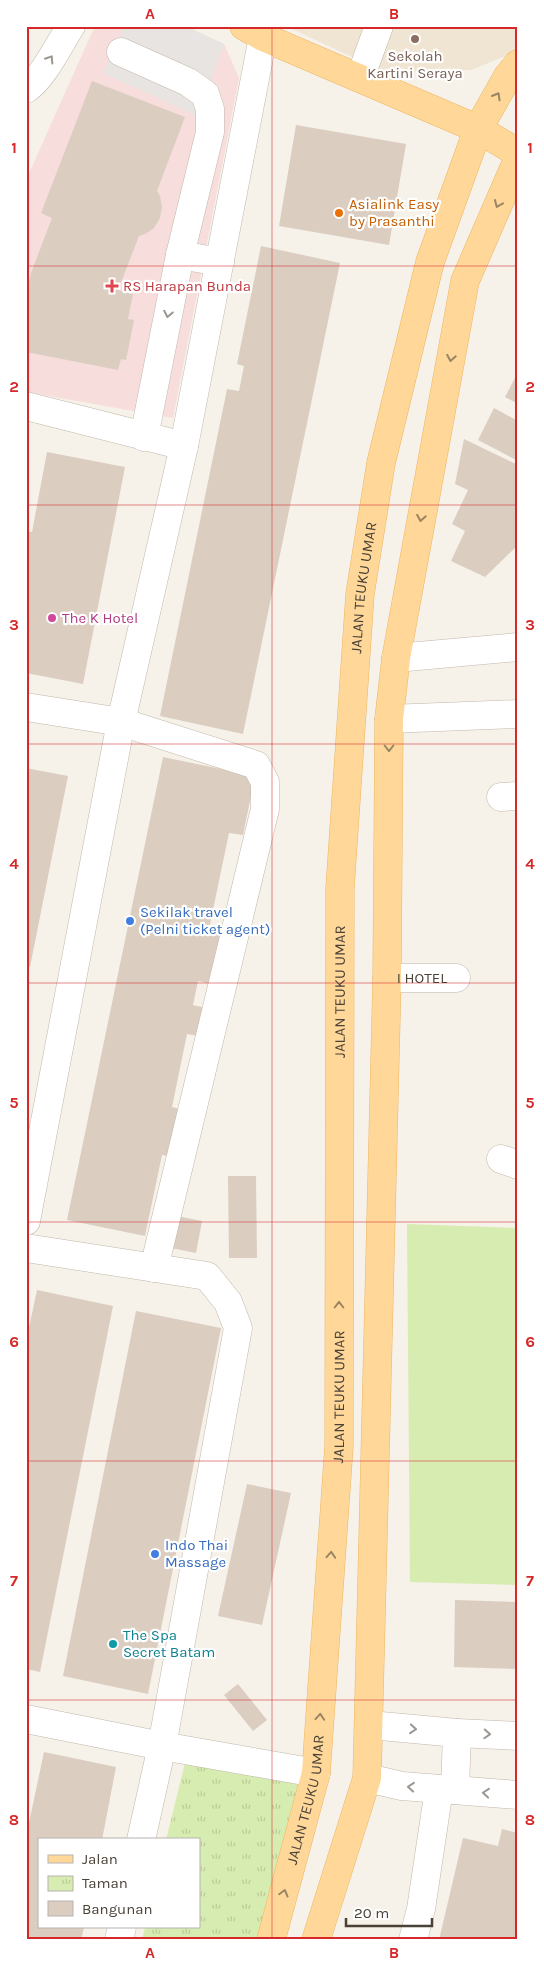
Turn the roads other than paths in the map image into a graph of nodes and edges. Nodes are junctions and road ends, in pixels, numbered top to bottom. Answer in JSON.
{"nodes":[{"id":1,"x":71,"y":26,"type":"edge"},
{"id":2,"x":379,"y":26,"type":"edge"},
{"id":3,"x":253,"y":32,"type":"edge"},
{"id":4,"x":121,"y":52,"type":"dead end"},
{"id":5,"x":518,"y":64,"type":"edge"},
{"id":6,"x":360,"y":78,"type":"junction"},
{"id":7,"x":26,"y":89,"type":"edge"},
{"id":8,"x":478,"y":129,"type":"junction"},
{"id":9,"x":518,"y":153,"type":"edge"},
{"id":10,"x":518,"y":159,"type":"edge"},
{"id":11,"x":180,"y":255,"type":"junction"},
{"id":12,"x":220,"y":262,"type":"junction"},
{"id":13,"x":26,"y":406,"type":"edge"},
{"id":14,"x":144,"y":437,"type":"junction"},
{"id":15,"x":184,"y":446,"type":"junction"},
{"id":16,"x":518,"y":646,"type":"edge"},
{"id":17,"x":396,"y":658,"type":"junction"},
{"id":18,"x":26,"y":707,"type":"edge"},
{"id":19,"x":518,"y":714,"type":"edge"},
{"id":20,"x":389,"y":719,"type":"junction"},
{"id":21,"x":121,"y":722,"type":"junction"},
{"id":22,"x":388,"y":978,"type":"junction"},
{"id":23,"x":456,"y":978,"type":"dead end"},
{"id":24,"x":26,"y":1221,"type":"edge"},
{"id":25,"x":26,"y":1248,"type":"edge"},
{"id":26,"x":154,"y":1268,"type":"junction"},
{"id":27,"x":26,"y":1719,"type":"edge"},
{"id":28,"x":370,"y":1725,"type":"junction"},
{"id":29,"x":457,"y":1733,"type":"junction"},
{"id":30,"x":518,"y":1736,"type":"edge"},
{"id":31,"x":162,"y":1746,"type":"junction"},
{"id":32,"x":316,"y":1774,"type":"junction"},
{"id":33,"x":367,"y":1778,"type":"junction"},
{"id":34,"x":447,"y":1790,"type":"junction"},
{"id":35,"x":518,"y":1795,"type":"edge"},
{"id":36,"x":141,"y":1838,"type":"edge"},
{"id":37,"x":271,"y":1940,"type":"edge"},
{"id":38,"x":316,"y":1940,"type":"edge"},
{"id":39,"x":413,"y":1940,"type":"edge"}],
"edges":[{"from":7,"to":1,"type":"street","one_way":true},
{"from":2,"to":6,"type":"street"},
{"from":3,"to":6,"type":"main road"},
{"from":3,"to":12,"type":"street"},
{"from":4,"to":11,"type":"street"},
{"from":8,"to":5,"type":"main road","name":"JALAN TEUKU UMAR","one_way":true},
{"from":6,"to":8,"type":"main road"},
{"from":8,"to":9,"type":"main road"},
{"from":32,"to":8,"type":"main road","name":"JALAN TEUKU UMAR","one_way":true},
{"from":10,"to":17,"type":"main road","one_way":true},
{"from":11,"to":12,"type":"street"},
{"from":11,"to":14,"type":"street","one_way":true},
{"from":12,"to":15,"type":"street"},
{"from":13,"to":14,"type":"street"},
{"from":14,"to":15,"type":"street"},
{"from":15,"to":21,"type":"street"},
{"from":16,"to":17,"type":"street"},
{"from":17,"to":20,"type":"main road"},
{"from":18,"to":21,"type":"street"},
{"from":19,"to":20,"type":"street"},
{"from":20,"to":22,"type":"main road","one_way":true},
{"from":21,"to":24,"type":"street"},
{"from":21,"to":26,"type":"street"},
{"from":22,"to":23,"type":"street","name":"I HOTEL"},
{"from":22,"to":28,"type":"main road"},
{"from":25,"to":26,"type":"street"},
{"from":26,"to":31,"type":"street"},
{"from":27,"to":31,"type":"street"},
{"from":28,"to":29,"type":"street","one_way":true},
{"from":28,"to":33,"type":"main road"},
{"from":29,"to":30,"type":"street","one_way":true},
{"from":29,"to":34,"type":"street"},
{"from":31,"to":32,"type":"street"},
{"from":31,"to":36,"type":"street"},
{"from":37,"to":32,"type":"main road","name":"JALAN TEUKU UMAR","one_way":true},
{"from":34,"to":33,"type":"street","one_way":true},
{"from":33,"to":38,"type":"main road"},
{"from":35,"to":34,"type":"street","one_way":true},
{"from":34,"to":39,"type":"street"}]}
